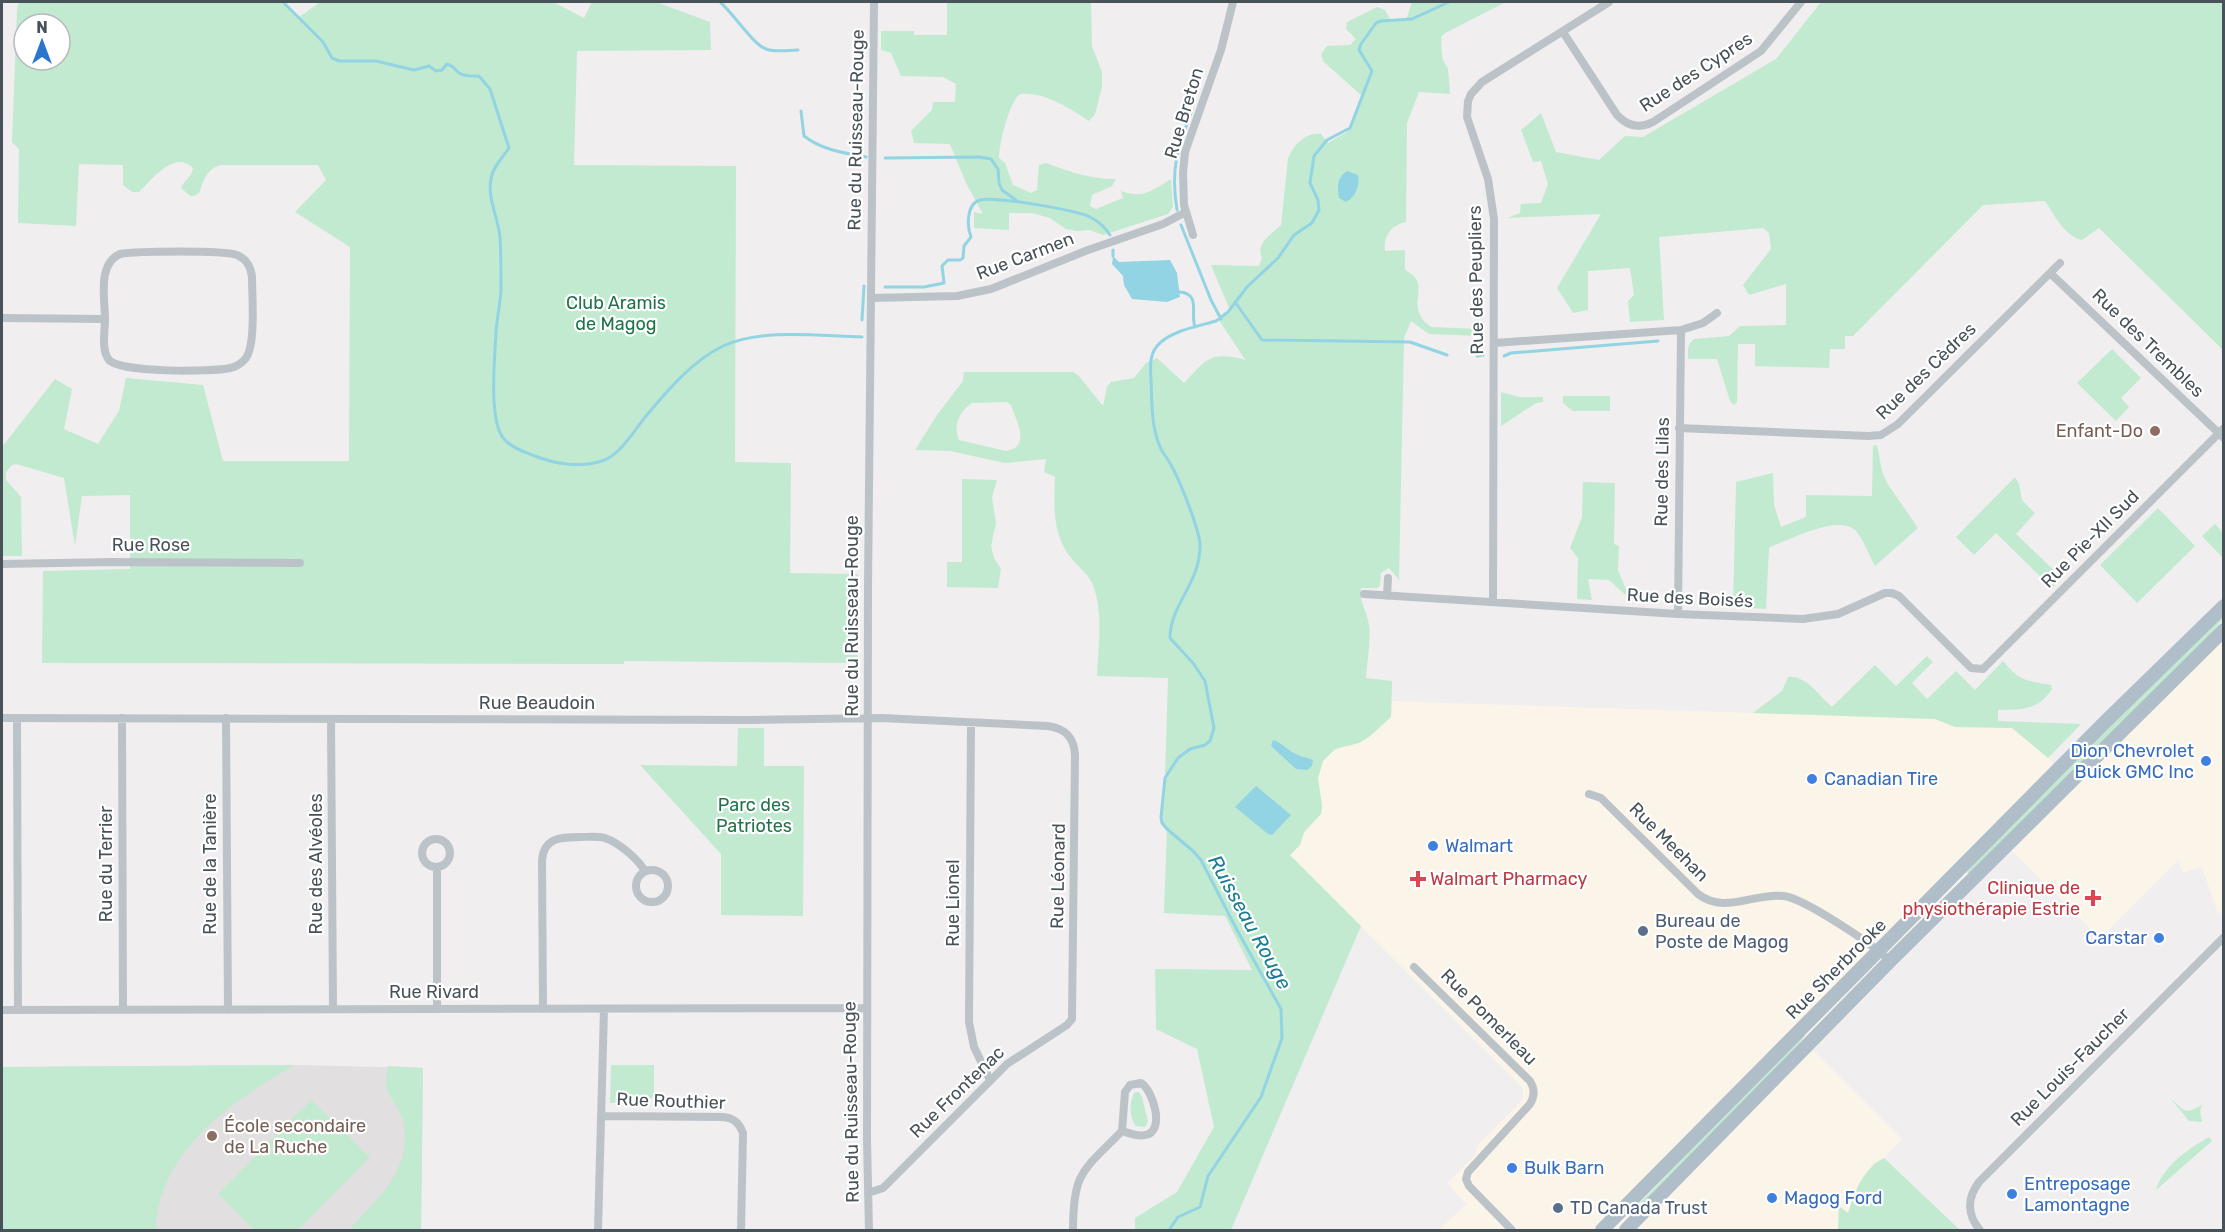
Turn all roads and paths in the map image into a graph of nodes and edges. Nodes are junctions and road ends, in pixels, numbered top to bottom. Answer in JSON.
{"nodes":[{"id":1,"x":874,"y":2,"type":"edge"},
{"id":2,"x":1233,"y":2,"type":"edge"},
{"id":3,"x":1609,"y":2,"type":"edge"},
{"id":4,"x":1801,"y":2,"type":"edge"},
{"id":5,"x":1563,"y":32,"type":"junction"},
{"id":6,"x":1184,"y":213,"type":"junction"},
{"id":7,"x":1193,"y":235,"type":"dead end"},
{"id":8,"x":2060,"y":263,"type":"dead end"},
{"id":9,"x":2050,"y":273,"type":"junction"},
{"id":10,"x":871,"y":298,"type":"junction"},
{"id":11,"x":1717,"y":313,"type":"dead end"},
{"id":12,"x":2,"y":318,"type":"edge"},
{"id":13,"x":105,"y":320,"type":"junction"},
{"id":14,"x":1681,"y":330,"type":"junction"},
{"id":15,"x":1494,"y":343,"type":"junction"},
{"id":16,"x":1679,"y":428,"type":"junction"},
{"id":17,"x":2222,"y":433,"type":"edge"},
{"id":18,"x":300,"y":563,"type":"dead end"},
{"id":19,"x":2,"y":564,"type":"edge"},
{"id":20,"x":1388,"y":578,"type":"dead end"},
{"id":21,"x":1364,"y":594,"type":"dead end"},
{"id":22,"x":1387,"y":596,"type":"junction"},
{"id":23,"x":1492,"y":603,"type":"junction"},
{"id":24,"x":2223,"y":606,"type":"edge"},
{"id":25,"x":1678,"y":614,"type":"junction"},
{"id":26,"x":2223,"y":630,"type":"edge"},
{"id":27,"x":1979,"y":670,"type":"joint"},
{"id":28,"x":2,"y":718,"type":"edge"},
{"id":29,"x":17,"y":718,"type":"junction"},
{"id":30,"x":122,"y":718,"type":"junction"},
{"id":31,"x":226,"y":718,"type":"junction"},
{"id":32,"x":868,"y":718,"type":"junction"},
{"id":33,"x":331,"y":719,"type":"junction"},
{"id":34,"x":971,"y":723,"type":"junction"},
{"id":35,"x":1069,"y":735,"type":"joint"},
{"id":36,"x":1589,"y":794,"type":"dead end"},
{"id":37,"x":437,"y":867,"type":"dead end"},
{"id":38,"x":645,"y":871,"type":"dead end"},
{"id":39,"x":2223,"y":937,"type":"edge"},
{"id":40,"x":1879,"y":951,"type":"junction"},
{"id":41,"x":1890,"y":961,"type":"junction"},
{"id":42,"x":1414,"y":967,"type":"dead end"},
{"id":43,"x":867,"y":1008,"type":"junction"},
{"id":44,"x":333,"y":1009,"type":"junction"},
{"id":45,"x":437,"y":1009,"type":"junction"},
{"id":46,"x":543,"y":1009,"type":"junction"},
{"id":47,"x":604,"y":1009,"type":"junction"},
{"id":48,"x":2,"y":1010,"type":"edge"},
{"id":49,"x":18,"y":1010,"type":"junction"},
{"id":50,"x":123,"y":1010,"type":"junction"},
{"id":51,"x":228,"y":1010,"type":"junction"},
{"id":52,"x":1072,"y":1019,"type":"joint"},
{"id":53,"x":990,"y":1080,"type":"junction"},
{"id":54,"x":602,"y":1116,"type":"junction"},
{"id":55,"x":1122,"y":1131,"type":"junction"},
{"id":56,"x":868,"y":1193,"type":"junction"},
{"id":57,"x":598,"y":1230,"type":"edge"},
{"id":58,"x":741,"y":1230,"type":"edge"},
{"id":59,"x":869,"y":1230,"type":"edge"},
{"id":60,"x":1073,"y":1230,"type":"edge"},
{"id":61,"x":1512,"y":1230,"type":"edge"},
{"id":62,"x":1602,"y":1230,"type":"edge"},
{"id":63,"x":1626,"y":1230,"type":"edge"},
{"id":64,"x":1980,"y":1230,"type":"edge"}],
"edges":[{"from":1,"to":10,"type":"street","name":"Rue du Ruisseau-Rouge"},
{"from":2,"to":6,"type":"street","name":"Rue Breton"},
{"from":3,"to":5,"type":"street","name":"Rue des Peupliers"},
{"from":4,"to":5,"type":"street","name":"Rue des Cypres"},
{"from":5,"to":15,"type":"street","name":"Rue des Peupliers"},
{"from":6,"to":7,"type":"street","name":"Rue Breton"},
{"from":6,"to":10,"type":"street","name":"Rue Carmen"},
{"from":8,"to":9,"type":"street","name":"Rue des Cèdres"},
{"from":9,"to":16,"type":"street","name":"Rue des Cèdres"},
{"from":9,"to":17,"type":"street","name":"Rue des Trembles"},
{"from":10,"to":32,"type":"street","name":"Rue du Ruisseau-Rouge"},
{"from":11,"to":14,"type":"street"},
{"from":12,"to":13,"type":"street"},
{"from":13,"to":13,"type":"street"},
{"from":14,"to":15,"type":"street"},
{"from":14,"to":16,"type":"street","name":"Rue des Lilas"},
{"from":15,"to":23,"type":"street","name":"Rue des Peupliers"},
{"from":16,"to":25,"type":"street","name":"Rue des Lilas"},
{"from":17,"to":27,"type":"street","name":"Rue Pie-XII Sud"},
{"from":18,"to":19,"type":"street","name":"Rue Rose"},
{"from":20,"to":22,"type":"street"},
{"from":21,"to":22,"type":"street","name":"Rue des Boisés"},
{"from":22,"to":23,"type":"street","name":"Rue des Boisés"},
{"from":23,"to":25,"type":"street","name":"Rue des Boisés"},
{"from":24,"to":40,"type":"main road","name":"Rue Sherbrooke"},
{"from":25,"to":27,"type":"street","name":"Rue des Boisés"},
{"from":26,"to":41,"type":"main road","name":"Rue Sherbrooke"},
{"from":28,"to":29,"type":"street","name":"Rue Beaudoin"},
{"from":29,"to":30,"type":"street","name":"Rue Beaudoin"},
{"from":29,"to":49,"type":"street"},
{"from":30,"to":31,"type":"street","name":"Rue Beaudoin"},
{"from":30,"to":50,"type":"street","name":"Rue du Terrier"},
{"from":31,"to":33,"type":"street","name":"Rue Beaudoin"},
{"from":31,"to":51,"type":"street","name":"Rue de la Tanière"},
{"from":32,"to":33,"type":"street","name":"Rue Beaudoin"},
{"from":32,"to":34,"type":"street","name":"Rue Beaudoin"},
{"from":32,"to":43,"type":"street","name":"Rue du Ruisseau-Rouge"},
{"from":33,"to":44,"type":"street","name":"Rue des Alvéoles"},
{"from":34,"to":35,"type":"street","name":"Rue Beaudoin"},
{"from":34,"to":53,"type":"street","name":"Rue Lionel"},
{"from":35,"to":52,"type":"street","name":"Rue Léonard"},
{"from":36,"to":40,"type":"street","name":"Rue Meehan"},
{"from":37,"to":45,"type":"street"},
{"from":38,"to":46,"type":"street"},
{"from":39,"to":64,"type":"street","name":"Rue Louis-Faucher"},
{"from":40,"to":41,"type":"street","name":"Rue Meehan"},
{"from":40,"to":62,"type":"main road","name":"Rue Sherbrooke"},
{"from":41,"to":63,"type":"main road","name":"Rue Sherbrooke"},
{"from":42,"to":61,"type":"street","name":"Rue Pomerleau"},
{"from":43,"to":47,"type":"street","name":"Rue Rivard"},
{"from":43,"to":56,"type":"street","name":"Rue du Ruisseau-Rouge"},
{"from":44,"to":45,"type":"street","name":"Rue Rivard"},
{"from":44,"to":51,"type":"street","name":"Rue Rivard"},
{"from":45,"to":46,"type":"street","name":"Rue Rivard"},
{"from":46,"to":47,"type":"street","name":"Rue Rivard"},
{"from":47,"to":54,"type":"street"},
{"from":48,"to":49,"type":"street","name":"Rue Rivard"},
{"from":49,"to":50,"type":"street","name":"Rue Rivard"},
{"from":50,"to":51,"type":"street","name":"Rue Rivard"},
{"from":52,"to":53,"type":"street","name":"Rue Frontenac"},
{"from":53,"to":56,"type":"street","name":"Rue Frontenac"},
{"from":54,"to":57,"type":"street"},
{"from":54,"to":58,"type":"street","name":"Rue Routhier"},
{"from":55,"to":55,"type":"street"},
{"from":55,"to":60,"type":"street"},
{"from":56,"to":59,"type":"street","name":"Rue du Ruisseau-Rouge"}]}
